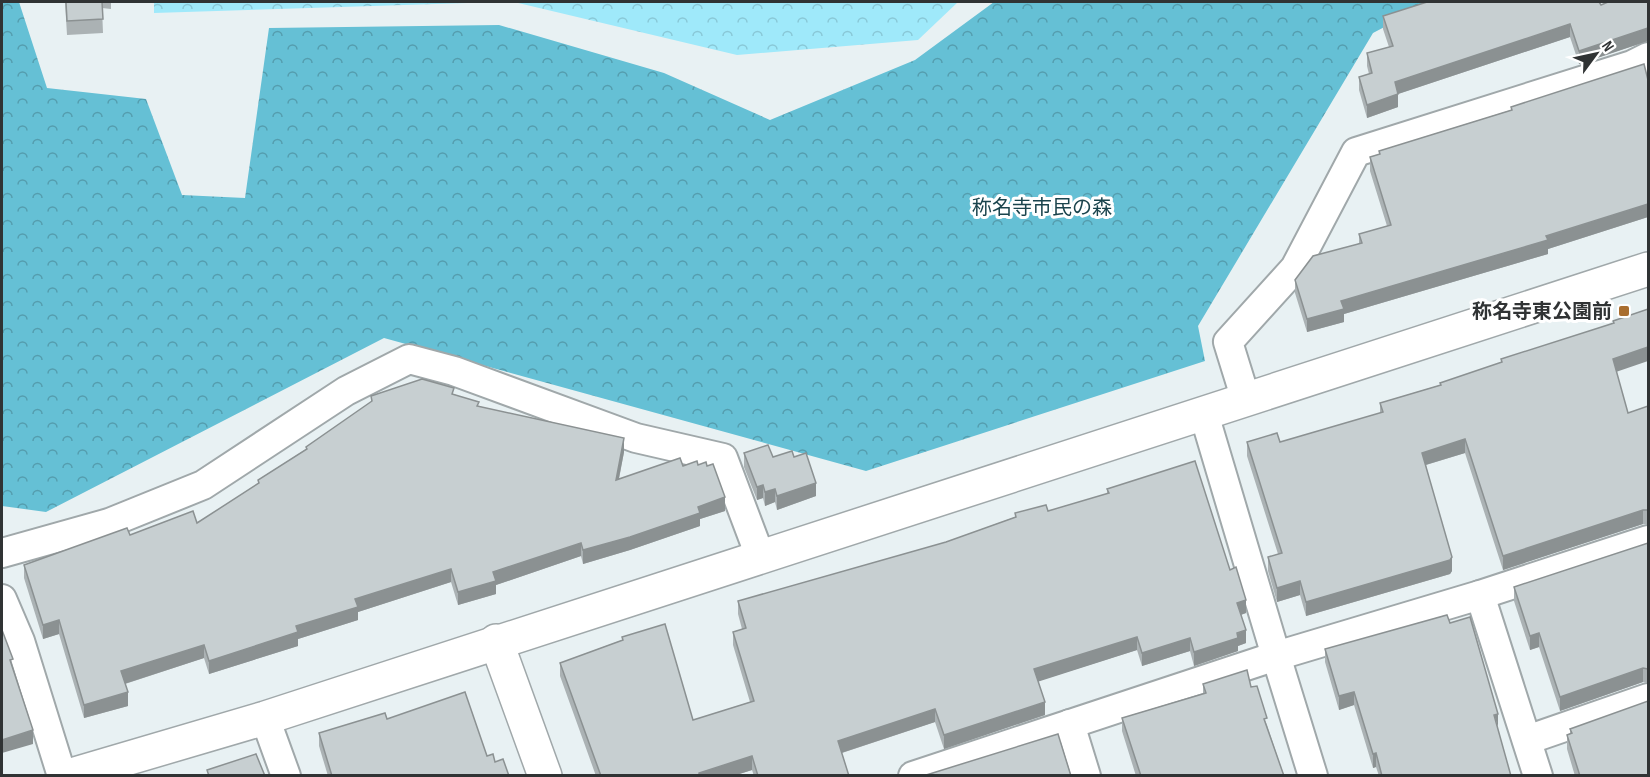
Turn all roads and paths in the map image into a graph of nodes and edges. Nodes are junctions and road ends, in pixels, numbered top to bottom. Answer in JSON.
{"nodes":[{"id":1,"x":1648,"y":57,"type":"edge"},
{"id":2,"x":1648,"y":269,"type":"edge"},
{"id":3,"x":1246,"y":400,"type":"junction"},
{"id":4,"x":1204,"y":414,"type":"junction"},
{"id":5,"x":1648,"y":540,"type":"edge"},
{"id":6,"x":2,"y":553,"type":"edge"},
{"id":7,"x":759,"y":556,"type":"junction"},
{"id":8,"x":1480,"y":595,"type":"junction"},
{"id":9,"x":2,"y":599,"type":"edge"},
{"id":10,"x":496,"y":641,"type":"junction"},
{"id":11,"x":1276,"y":656,"type":"junction"},
{"id":12,"x":1648,"y":699,"type":"edge"},
{"id":13,"x":265,"y":718,"type":"junction"},
{"id":14,"x":1070,"y":724,"type":"junction"},
{"id":15,"x":1527,"y":740,"type":"junction"},
{"id":16,"x":62,"y":776,"type":"edge"},
{"id":17,"x":68,"y":776,"type":"edge"},
{"id":18,"x":286,"y":776,"type":"edge"},
{"id":19,"x":546,"y":776,"type":"edge"},
{"id":20,"x":913,"y":776,"type":"edge"},
{"id":21,"x":1086,"y":776,"type":"edge"},
{"id":22,"x":1313,"y":776,"type":"edge"},
{"id":23,"x":1538,"y":776,"type":"edge"}],
"edges":[{"from":1,"to":3,"type":"street"},
{"from":2,"to":3,"type":"street"},
{"from":3,"to":4,"type":"street"},
{"from":4,"to":7,"type":"street"},
{"from":4,"to":11,"type":"street"},
{"from":5,"to":8,"type":"street"},
{"from":6,"to":7,"type":"street"},
{"from":7,"to":10,"type":"street"},
{"from":8,"to":11,"type":"street"},
{"from":8,"to":15,"type":"street"},
{"from":9,"to":16,"type":"street"},
{"from":10,"to":13,"type":"street"},
{"from":10,"to":19,"type":"street"},
{"from":11,"to":14,"type":"street"},
{"from":11,"to":22,"type":"street"},
{"from":12,"to":15,"type":"street"},
{"from":13,"to":17,"type":"street"},
{"from":13,"to":18,"type":"street"},
{"from":14,"to":20,"type":"street"},
{"from":14,"to":21,"type":"street"},
{"from":15,"to":23,"type":"street"}]}
